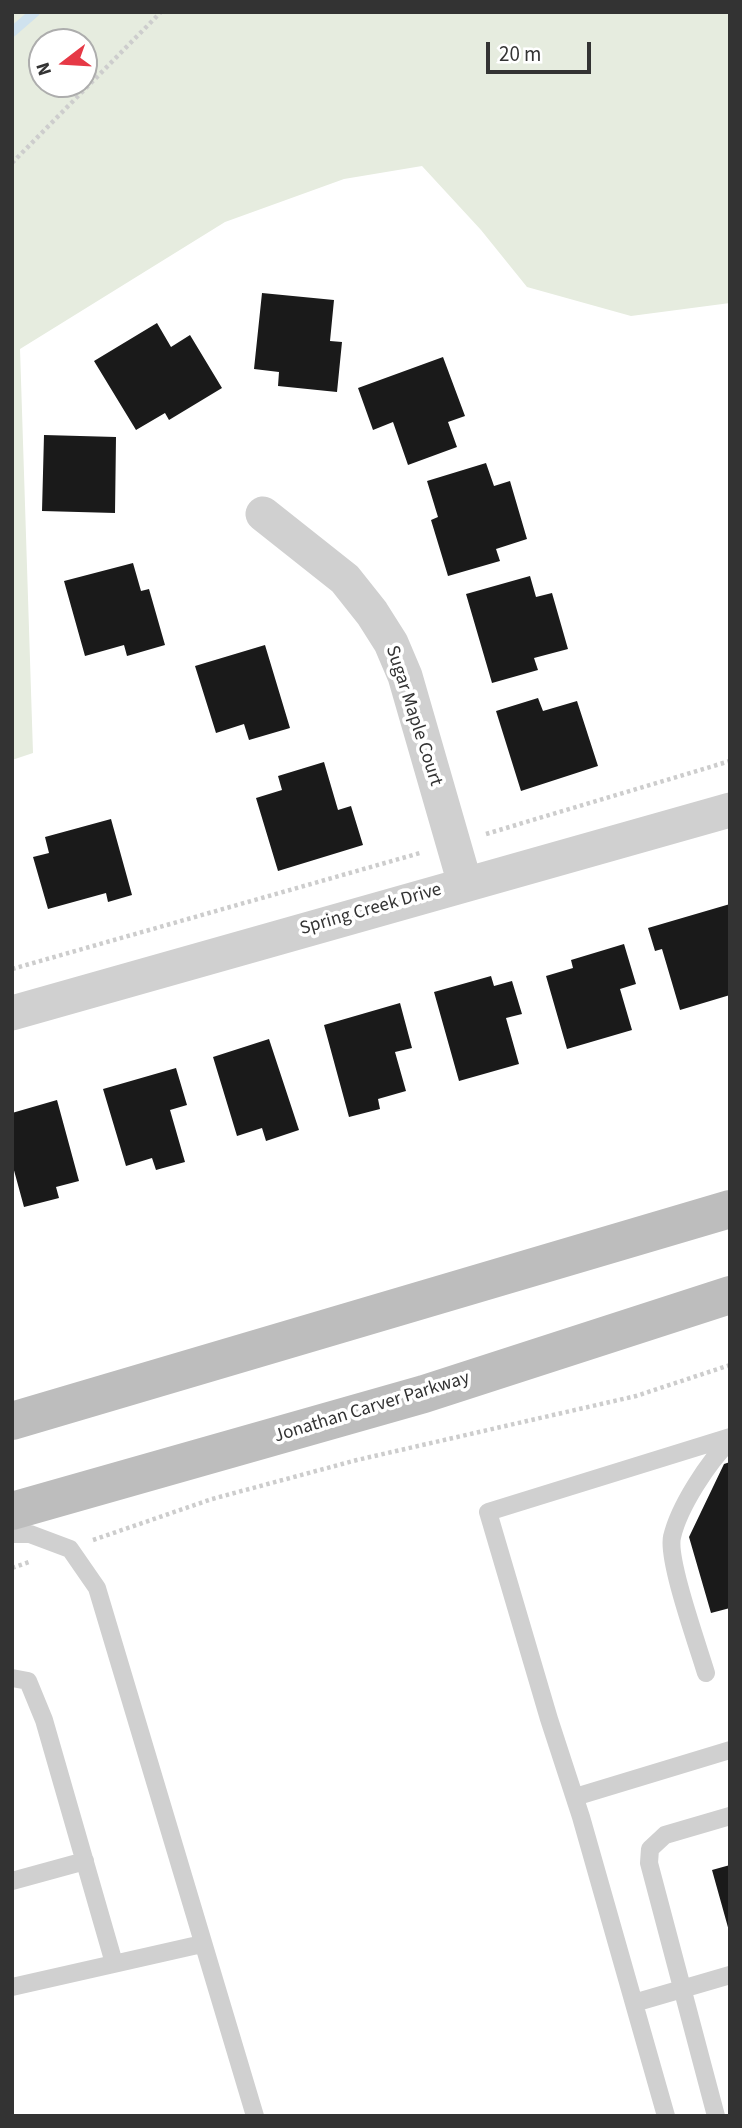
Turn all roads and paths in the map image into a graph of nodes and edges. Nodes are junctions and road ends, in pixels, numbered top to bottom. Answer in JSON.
{"nodes":[{"id":1,"x":161,"y":12,"type":"edge"},
{"id":2,"x":12,"y":163,"type":"edge"},
{"id":3,"x":263,"y":514,"type":"dead end"},
{"id":4,"x":730,"y":761,"type":"edge"},
{"id":5,"x":730,"y":810,"type":"edge"},
{"id":6,"x":453,"y":843,"type":"junction"},
{"id":7,"x":465,"y":884,"type":"junction"},
{"id":8,"x":12,"y":969,"type":"edge"},
{"id":9,"x":12,"y":1013,"type":"edge"},
{"id":10,"x":730,"y":1209,"type":"edge"},
{"id":11,"x":730,"y":1295,"type":"edge"},
{"id":12,"x":730,"y":1365,"type":"edge"},
{"id":13,"x":12,"y":1421,"type":"edge"},
{"id":14,"x":730,"y":1439,"type":"edge"},
{"id":15,"x":12,"y":1511,"type":"edge"},
{"id":16,"x":12,"y":1534,"type":"edge"},
{"id":17,"x":70,"y":1549,"type":"junction"},
{"id":18,"x":12,"y":1568,"type":"edge"},
{"id":19,"x":706,"y":1673,"type":"dead end"},
{"id":20,"x":20,"y":1679,"type":"edge"},
{"id":21,"x":12,"y":1694,"type":"edge"},
{"id":22,"x":730,"y":1750,"type":"edge"},
{"id":23,"x":575,"y":1797,"type":"junction"},
{"id":24,"x":730,"y":1816,"type":"edge"},
{"id":25,"x":85,"y":1861,"type":"junction"},
{"id":26,"x":12,"y":1881,"type":"edge"},
{"id":27,"x":202,"y":1944,"type":"junction"},
{"id":28,"x":114,"y":1963,"type":"junction"},
{"id":29,"x":730,"y":1975,"type":"edge"},
{"id":30,"x":12,"y":1987,"type":"edge"},
{"id":31,"x":682,"y":1989,"type":"junction"},
{"id":32,"x":634,"y":2003,"type":"junction"},
{"id":33,"x":255,"y":2116,"type":"edge"},
{"id":34,"x":666,"y":2116,"type":"edge"},
{"id":35,"x":716,"y":2116,"type":"edge"}],
"edges":[{"from":1,"to":2,"type":"path"},
{"from":3,"to":6,"type":"street","name":"Sugar Maple Court"},
{"from":4,"to":6,"type":"path"},
{"from":5,"to":7,"type":"street","name":"Spring Creek Drive"},
{"from":6,"to":7,"type":"street","name":"Sugar Maple Court"},
{"from":6,"to":8,"type":"path"},
{"from":7,"to":9,"type":"street","name":"Spring Creek Drive"},
{"from":10,"to":13,"type":"main road"},
{"from":11,"to":15,"type":"main road","name":"Jonathan Carver Parkway"},
{"from":12,"to":17,"type":"path"},
{"from":14,"to":19,"type":"lane"},
{"from":14,"to":23,"type":"lane"},
{"from":16,"to":17,"type":"lane"},
{"from":17,"to":18,"type":"path"},
{"from":17,"to":27,"type":"lane"},
{"from":20,"to":21,"type":"lane"},
{"from":20,"to":25,"type":"lane"},
{"from":22,"to":23,"type":"lane"},
{"from":23,"to":32,"type":"lane"},
{"from":24,"to":31,"type":"lane"},
{"from":25,"to":26,"type":"lane"},
{"from":25,"to":28,"type":"lane"},
{"from":27,"to":28,"type":"lane"},
{"from":27,"to":33,"type":"lane"},
{"from":28,"to":30,"type":"lane"},
{"from":29,"to":31,"type":"lane"},
{"from":31,"to":32,"type":"lane"},
{"from":31,"to":35,"type":"lane"},
{"from":32,"to":34,"type":"lane"}]}
